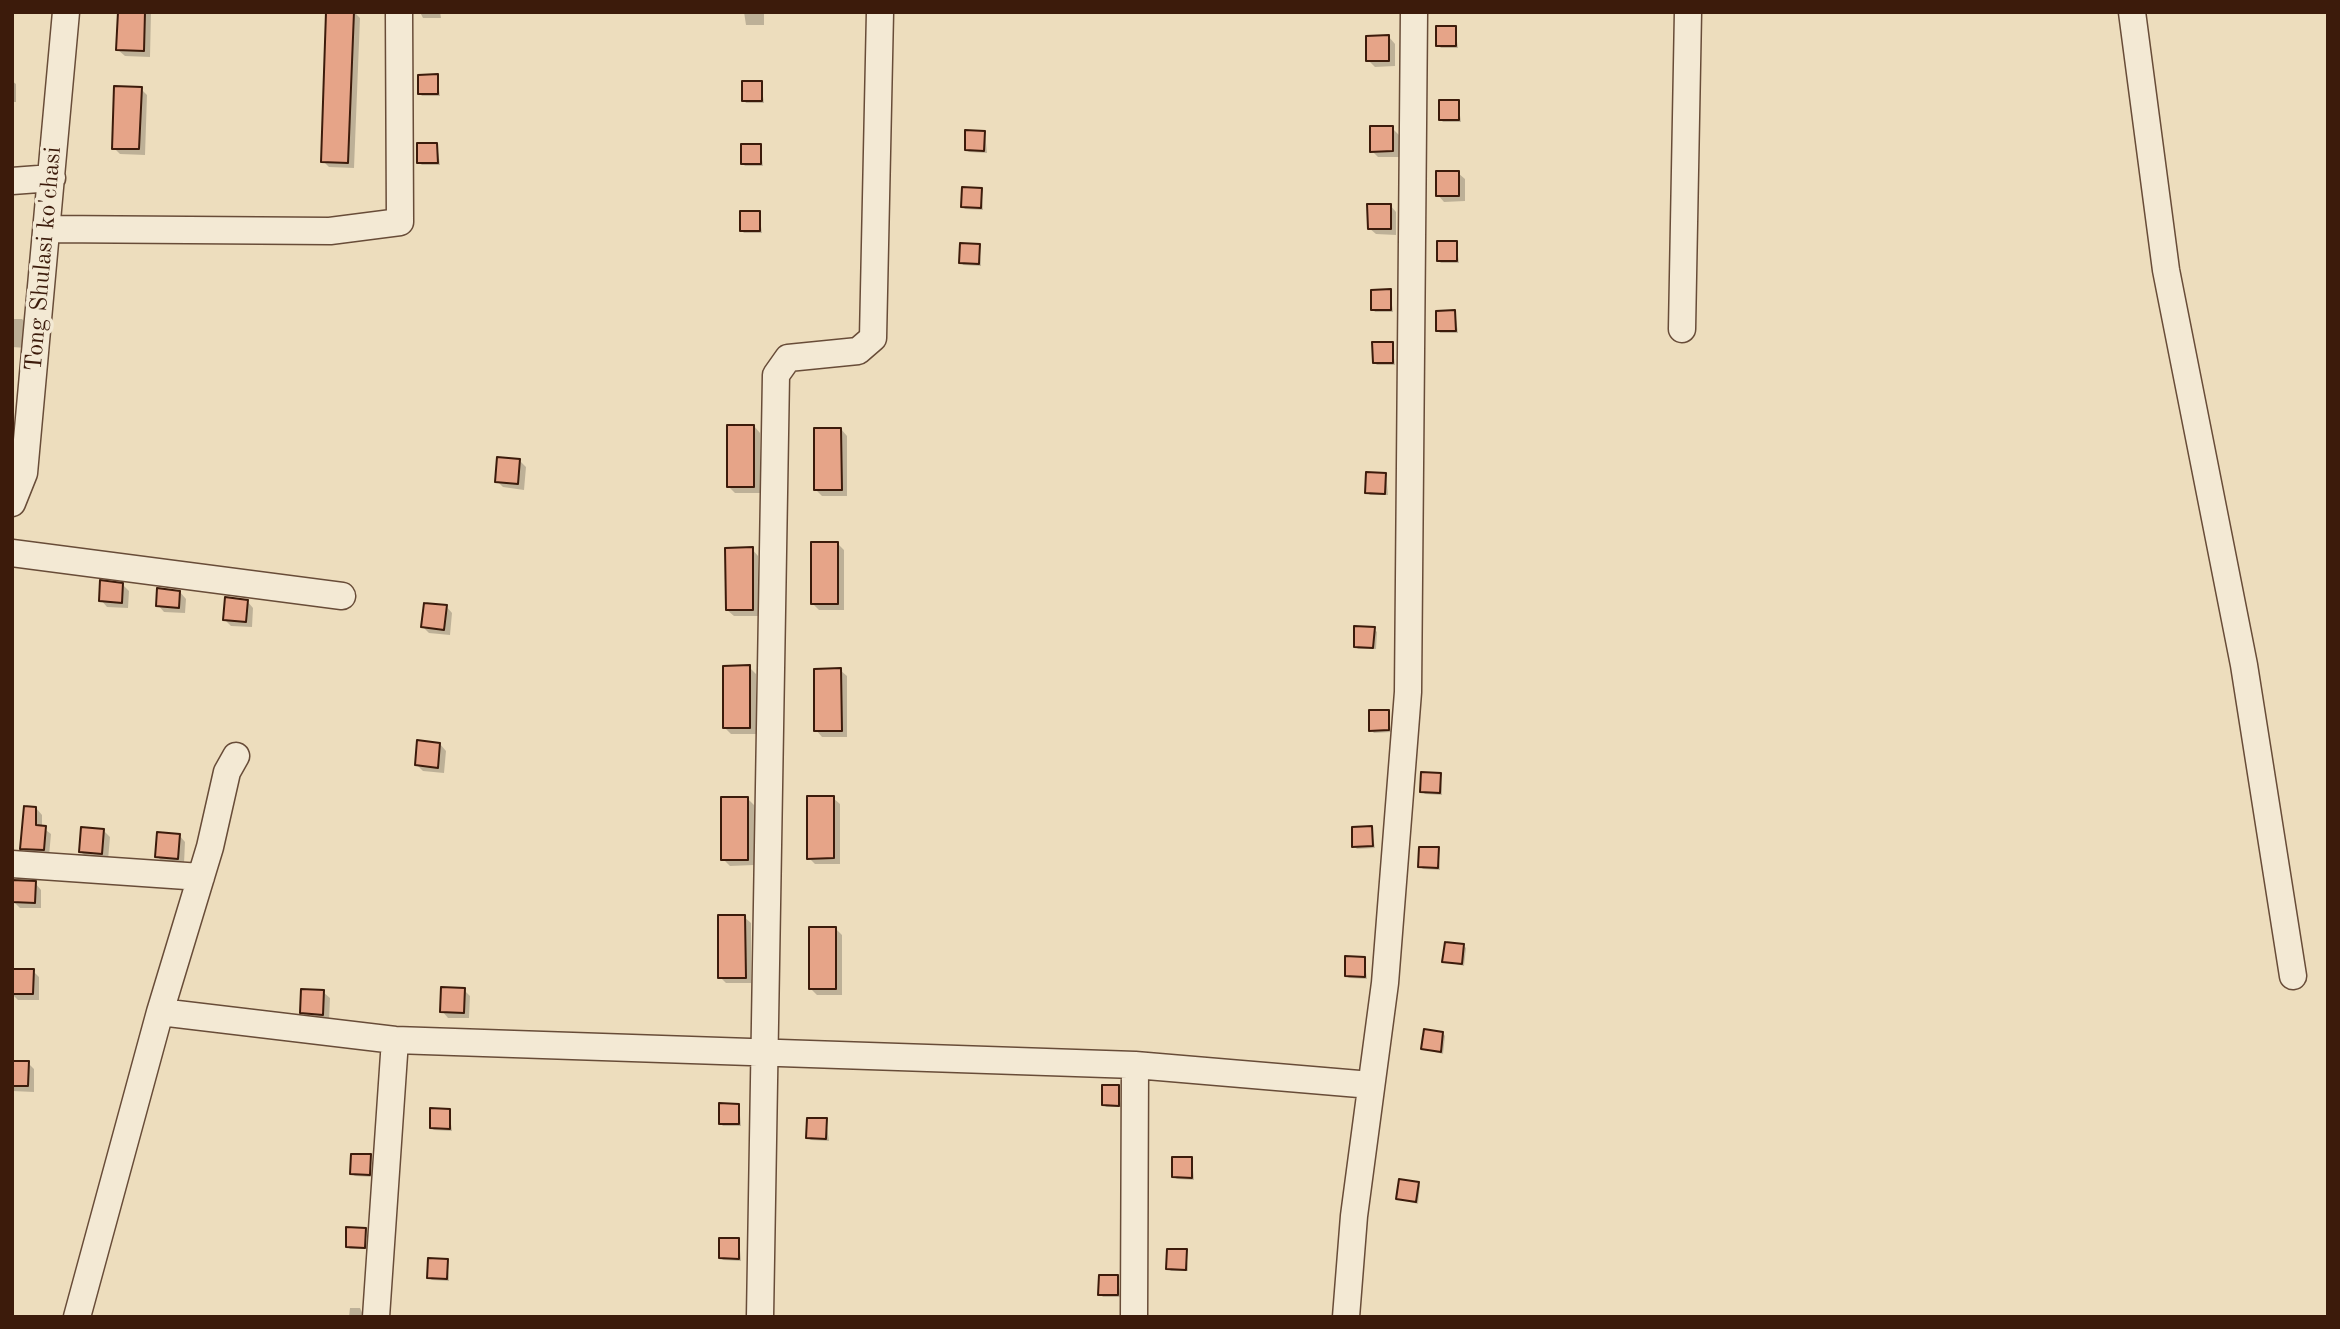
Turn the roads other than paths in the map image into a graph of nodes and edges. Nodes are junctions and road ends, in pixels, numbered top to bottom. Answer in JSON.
{"nodes":[{"id":1,"x":66,"y":12,"type":"edge"},
{"id":2,"x":399,"y":12,"type":"edge"},
{"id":3,"x":880,"y":12,"type":"edge"},
{"id":4,"x":1414,"y":12,"type":"edge"},
{"id":5,"x":1688,"y":12,"type":"edge"},
{"id":6,"x":2132,"y":12,"type":"edge"},
{"id":7,"x":52,"y":178,"type":"junction"},
{"id":8,"x":12,"y":181,"type":"edge"},
{"id":9,"x":47,"y":229,"type":"junction"},
{"id":10,"x":1682,"y":329,"type":"dead end"},
{"id":11,"x":12,"y":503,"type":"edge"},
{"id":12,"x":12,"y":553,"type":"edge"},
{"id":13,"x":342,"y":596,"type":"dead end"},
{"id":14,"x":236,"y":756,"type":"dead end"},
{"id":15,"x":12,"y":864,"type":"edge"},
{"id":16,"x":201,"y":877,"type":"junction"},
{"id":17,"x":2293,"y":976,"type":"dead end"},
{"id":18,"x":160,"y":1012,"type":"junction"},
{"id":19,"x":395,"y":1040,"type":"junction"},
{"id":20,"x":763,"y":1054,"type":"junction"},
{"id":21,"x":1135,"y":1065,"type":"junction"},
{"id":22,"x":1371,"y":1085,"type":"junction"},
{"id":23,"x":77,"y":1317,"type":"edge"},
{"id":24,"x":376,"y":1317,"type":"edge"},
{"id":25,"x":760,"y":1317,"type":"edge"},
{"id":26,"x":1134,"y":1317,"type":"edge"},
{"id":27,"x":1346,"y":1317,"type":"edge"}],
"edges":[{"from":1,"to":7,"type":"street","name":"Tong Shulasi ko'chasi"},
{"from":2,"to":9,"type":"street"},
{"from":3,"to":20,"type":"street"},
{"from":4,"to":22,"type":"street"},
{"from":5,"to":10,"type":"street"},
{"from":6,"to":17,"type":"street"},
{"from":7,"to":8,"type":"street"},
{"from":7,"to":9,"type":"street","name":"Tong Shulasi ko'chasi"},
{"from":9,"to":11,"type":"street","name":"Tong Shulasi ko'chasi"},
{"from":12,"to":13,"type":"street"},
{"from":14,"to":16,"type":"street"},
{"from":15,"to":16,"type":"street"},
{"from":16,"to":18,"type":"street"},
{"from":18,"to":19,"type":"street"},
{"from":18,"to":23,"type":"street"},
{"from":19,"to":20,"type":"street"},
{"from":19,"to":24,"type":"street"},
{"from":20,"to":21,"type":"street"},
{"from":20,"to":25,"type":"street"},
{"from":21,"to":22,"type":"street"},
{"from":21,"to":26,"type":"street"},
{"from":22,"to":27,"type":"street"}]}
